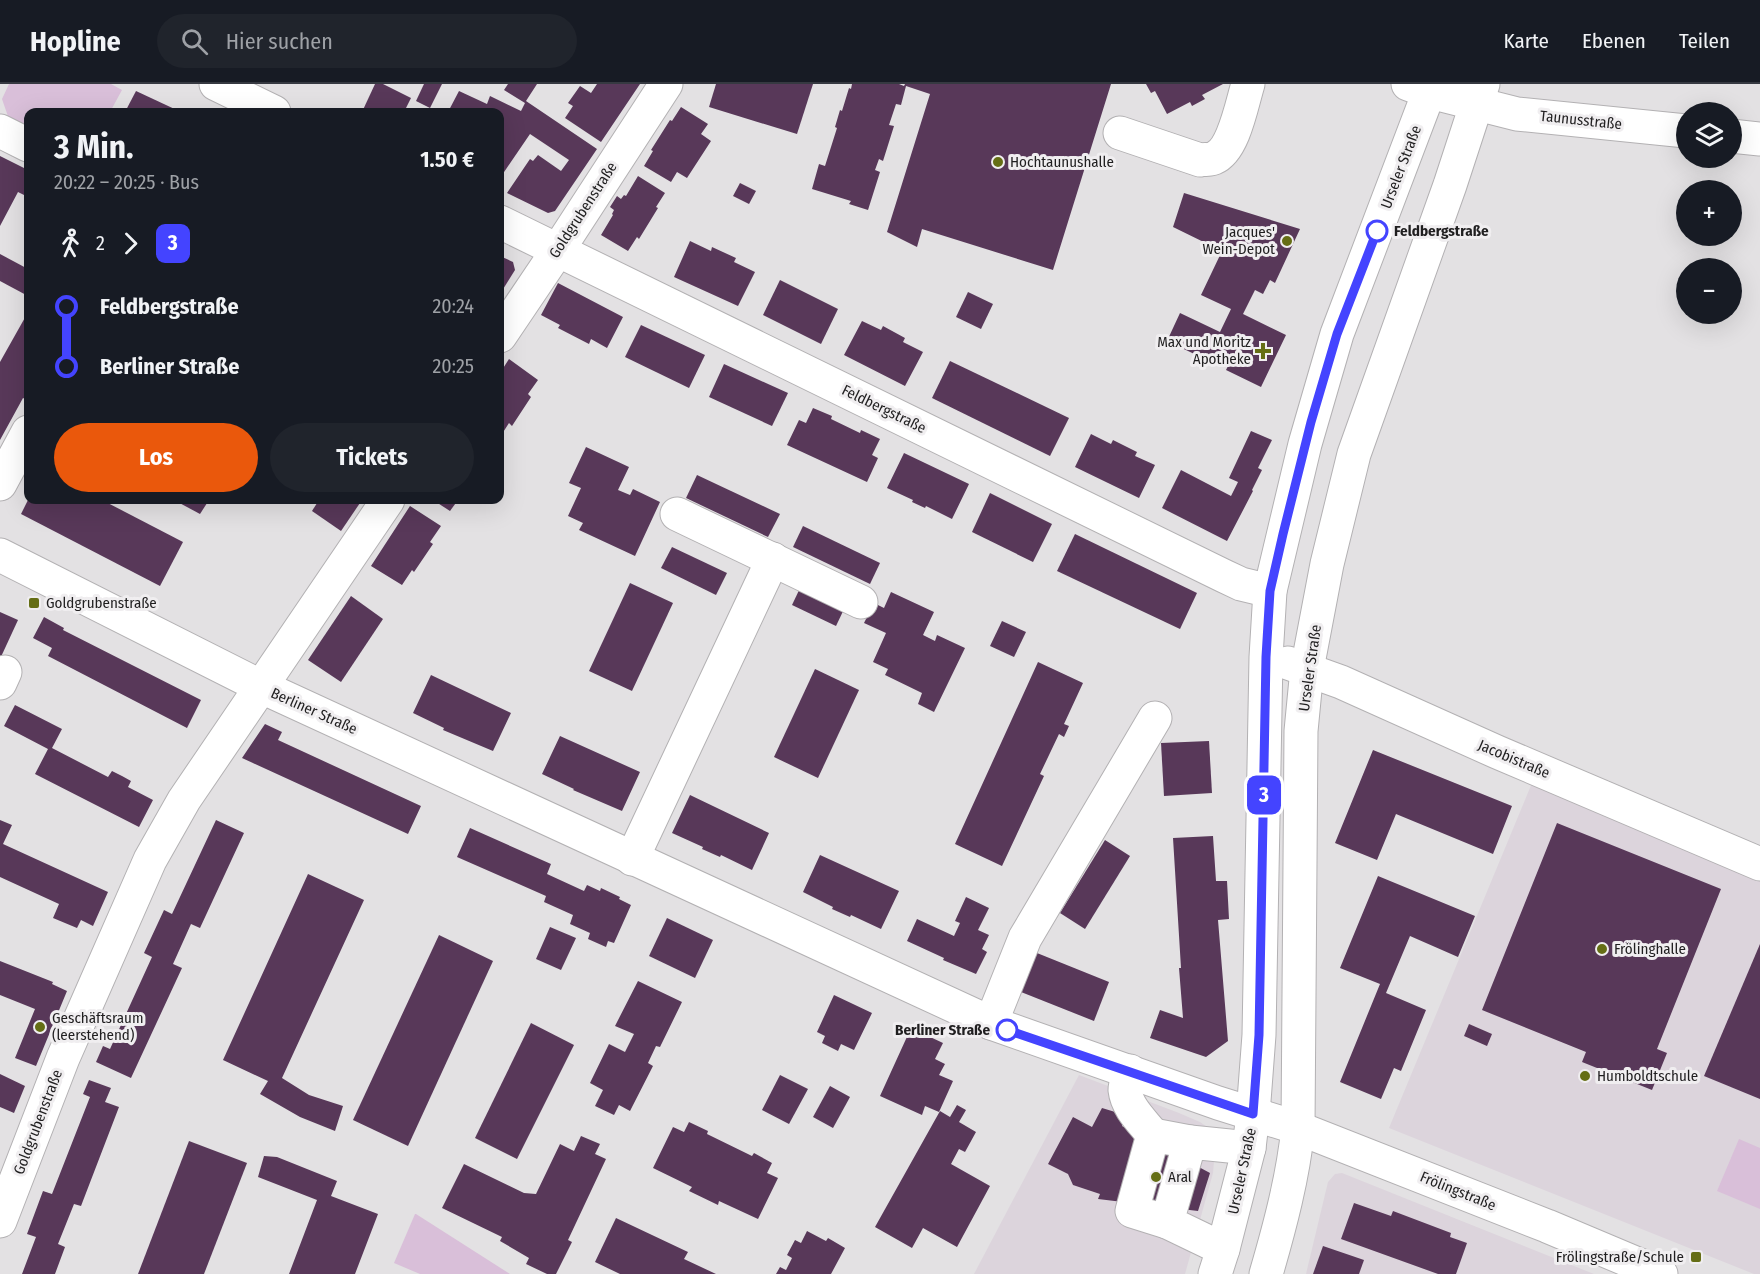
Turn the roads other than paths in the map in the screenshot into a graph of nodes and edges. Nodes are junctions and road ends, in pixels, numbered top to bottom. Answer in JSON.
{"nodes":[{"id":1,"x":216,"y":84,"type":"edge"},
{"id":2,"x":666,"y":84,"type":"edge"},
{"id":3,"x":1248,"y":84,"type":"edge"},
{"id":4,"x":1423,"y":87,"type":"edge"},
{"id":5,"x":1480,"y":94,"type":"edge"},
{"id":6,"x":266,"y":108,"type":"edge"},
{"id":7,"x":1676,"y":130,"type":"edge"},
{"id":8,"x":0,"y":131,"type":"edge"},
{"id":9,"x":1120,"y":133,"type":"dead end"},
{"id":10,"x":1742,"y":137,"type":"edge"},
{"id":11,"x":1760,"y":139,"type":"edge"},
{"id":12,"x":24,"y":143,"type":"edge"},
{"id":13,"x":504,"y":224,"type":"edge"},
{"id":14,"x":558,"y":250,"type":"junction"},
{"id":15,"x":504,"y":330,"type":"edge"},
{"id":16,"x":24,"y":439,"type":"edge"},
{"id":17,"x":0,"y":484,"type":"edge"},
{"id":18,"x":385,"y":504,"type":"edge"},
{"id":19,"x":677,"y":514,"type":"dead end"},
{"id":20,"x":0,"y":555,"type":"edge"},
{"id":21,"x":773,"y":559,"type":"junction"},
{"id":22,"x":1270,"y":591,"type":"junction"},
{"id":23,"x":861,"y":602,"type":"dead end"},
{"id":24,"x":1266,"y":657,"type":"junction"},
{"id":25,"x":1307,"y":669,"type":"junction"},
{"id":26,"x":262,"y":687,"type":"junction"},
{"id":27,"x":1155,"y":718,"type":"dead end"},
{"id":28,"x":632,"y":859,"type":"junction"},
{"id":29,"x":1760,"y":864,"type":"edge"},
{"id":30,"x":990,"y":1023,"type":"junction"},
{"id":31,"x":1130,"y":1071,"type":"junction"},
{"id":32,"x":1253,"y":1114,"type":"junction"},
{"id":33,"x":1298,"y":1128,"type":"junction"},
{"id":34,"x":1153,"y":1135,"type":"junction"},
{"id":35,"x":1190,"y":1142,"type":"junction"},
{"id":36,"x":1249,"y":1149,"type":"junction"},
{"id":37,"x":0,"y":1221,"type":"edge"},
{"id":38,"x":1167,"y":1222,"type":"junction"},
{"id":39,"x":1219,"y":1262,"type":"edge"},
{"id":40,"x":1266,"y":1274,"type":"edge"},
{"id":41,"x":1661,"y":1274,"type":"edge"}],
"edges":[{"from":1,"to":6,"type":"street"},
{"from":2,"to":14,"type":"street","name":"Goldgrubenstraße"},
{"from":3,"to":9,"type":"street"},
{"from":4,"to":5,"type":"street","name":"Taunusstraße"},
{"from":4,"to":22,"type":"street","name":"Urseler Straße"},
{"from":5,"to":7,"type":"street","name":"Taunusstraße"},
{"from":5,"to":25,"type":"street","name":"Urseler Straße"},
{"from":8,"to":12,"type":"street"},
{"from":10,"to":11,"type":"street"},
{"from":13,"to":14,"type":"street","name":"Feldbergstraße"},
{"from":14,"to":15,"type":"street","name":"Goldgrubenstraße"},
{"from":14,"to":22,"type":"street","name":"Feldbergstraße"},
{"from":16,"to":17,"type":"street"},
{"from":18,"to":26,"type":"street","name":"Goldgrubenstraße"},
{"from":19,"to":21,"type":"street"},
{"from":20,"to":26,"type":"street","name":"Berliner Straße"},
{"from":21,"to":23,"type":"street"},
{"from":21,"to":28,"type":"street"},
{"from":22,"to":24,"type":"street","name":"Urseler Straße"},
{"from":24,"to":25,"type":"street","name":"Jacobistraße"},
{"from":24,"to":32,"type":"street","name":"Urseler Straße"},
{"from":25,"to":29,"type":"street","name":"Jacobistraße"},
{"from":25,"to":33,"type":"street","name":"Urseler Straße"},
{"from":26,"to":28,"type":"street","name":"Berliner Straße"},
{"from":26,"to":37,"type":"street","name":"Goldgrubenstraße"},
{"from":27,"to":30,"type":"street"},
{"from":28,"to":30,"type":"street","name":"Berliner Straße"},
{"from":30,"to":31,"type":"street","name":"Berliner Straße"},
{"from":31,"to":32,"type":"street","name":"Berliner Straße"},
{"from":31,"to":34,"type":"street"},
{"from":32,"to":33,"type":"street","name":"Frölingstraße"},
{"from":32,"to":36,"type":"street","name":"Urseler Straße"},
{"from":33,"to":40,"type":"street","name":"Urseler Straße"},
{"from":33,"to":41,"type":"street","name":"Frölingstraße"},
{"from":34,"to":35,"type":"street"},
{"from":34,"to":38,"type":"street"},
{"from":35,"to":36,"type":"street"},
{"from":35,"to":38,"type":"street"},
{"from":36,"to":39,"type":"street","name":"Urseler Straße"},
{"from":38,"to":39,"type":"street"}]}
